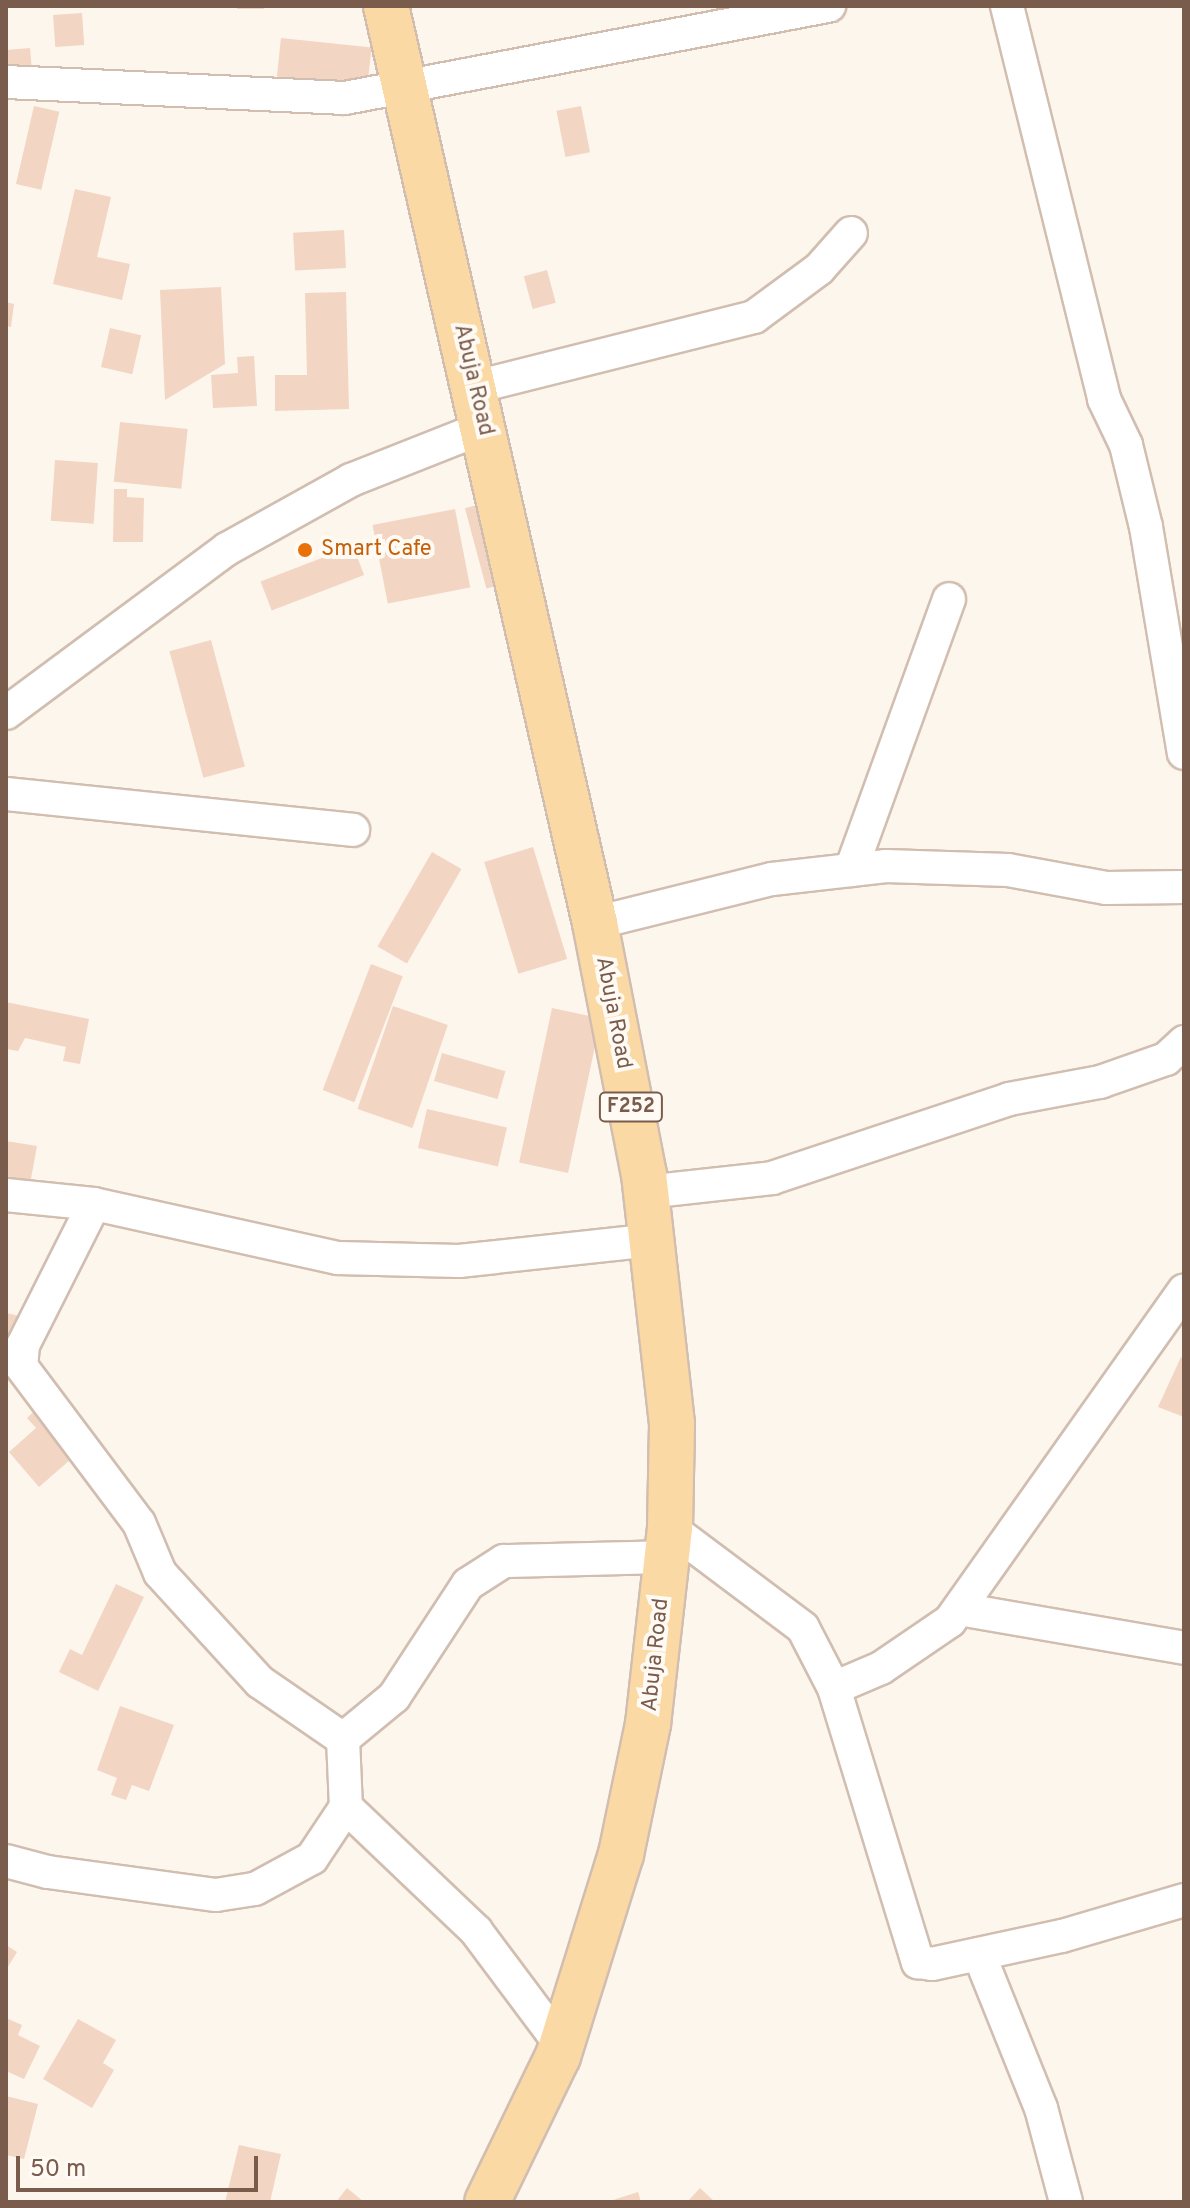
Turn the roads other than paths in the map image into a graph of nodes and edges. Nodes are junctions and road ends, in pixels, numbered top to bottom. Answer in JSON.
{"nodes":[{"id":1,"x":386,"y":6,"type":"edge"},
{"id":2,"x":829,"y":6,"type":"edge"},
{"id":3,"x":1007,"y":6,"type":"edge"},
{"id":4,"x":6,"y":82,"type":"edge"},
{"id":5,"x":404,"y":91,"type":"junction"},
{"id":6,"x":851,"y":233,"type":"dead end"},
{"id":7,"x":480,"y":407,"type":"junction"},
{"id":8,"x":949,"y":599,"type":"dead end"},
{"id":9,"x":6,"y":713,"type":"edge"},
{"id":10,"x":1184,"y":753,"type":"edge"},
{"id":11,"x":6,"y":794,"type":"edge"},
{"id":12,"x":353,"y":830,"type":"dead end"},
{"id":13,"x":851,"y":870,"type":"junction"},
{"id":14,"x":1184,"y":887,"type":"edge"},
{"id":15,"x":595,"y":923,"type":"junction"},
{"id":16,"x":1184,"y":1042,"type":"edge"},
{"id":17,"x":646,"y":1192,"type":"junction"},
{"id":18,"x":6,"y":1195,"type":"edge"},
{"id":19,"x":94,"y":1204,"type":"junction"},
{"id":20,"x":652,"y":1240,"type":"junction"},
{"id":21,"x":1184,"y":1290,"type":"edge"},
{"id":22,"x":668,"y":1542,"type":"junction"},
{"id":23,"x":959,"y":1609,"type":"junction"},
{"id":24,"x":1184,"y":1648,"type":"edge"},
{"id":25,"x":834,"y":1688,"type":"junction"},
{"id":26,"x":343,"y":1739,"type":"junction"},
{"id":27,"x":346,"y":1807,"type":"junction"},
{"id":28,"x":6,"y":1861,"type":"edge"},
{"id":29,"x":1184,"y":1900,"type":"edge"},
{"id":30,"x":979,"y":1954,"type":"junction"},
{"id":31,"x":562,"y":2046,"type":"junction"},
{"id":32,"x":487,"y":2202,"type":"edge"},
{"id":33,"x":1066,"y":2202,"type":"edge"}],
"edges":[{"from":1,"to":5,"type":"main road","name":"Abuja Road","number":"F252"},
{"from":2,"to":5,"type":"street"},
{"from":3,"to":10,"type":"street"},
{"from":4,"to":5,"type":"street"},
{"from":5,"to":7,"type":"main road","name":"Abuja Road","number":"F252"},
{"from":6,"to":7,"type":"street"},
{"from":7,"to":9,"type":"street"},
{"from":7,"to":15,"type":"main road","name":"Abuja Road","number":"F252"},
{"from":8,"to":13,"type":"street"},
{"from":11,"to":12,"type":"street"},
{"from":13,"to":14,"type":"street"},
{"from":13,"to":15,"type":"street"},
{"from":15,"to":17,"type":"main road","name":"Abuja Road","number":"F252"},
{"from":16,"to":17,"type":"street"},
{"from":17,"to":20,"type":"main road","name":"Abuja Road","number":"F252"},
{"from":18,"to":19,"type":"street"},
{"from":19,"to":20,"type":"street"},
{"from":19,"to":26,"type":"street"},
{"from":20,"to":22,"type":"main road","name":"Abuja Road","number":"F252"},
{"from":21,"to":23,"type":"street"},
{"from":22,"to":25,"type":"street"},
{"from":22,"to":26,"type":"street"},
{"from":22,"to":31,"type":"main road","name":"Abuja Road","number":"F252"},
{"from":23,"to":24,"type":"street"},
{"from":23,"to":25,"type":"street"},
{"from":25,"to":30,"type":"street"},
{"from":26,"to":27,"type":"street"},
{"from":27,"to":28,"type":"street"},
{"from":27,"to":31,"type":"street"},
{"from":29,"to":30,"type":"street"},
{"from":30,"to":33,"type":"street"},
{"from":31,"to":32,"type":"main road","name":"Abuja Road","number":"F252"}]}
